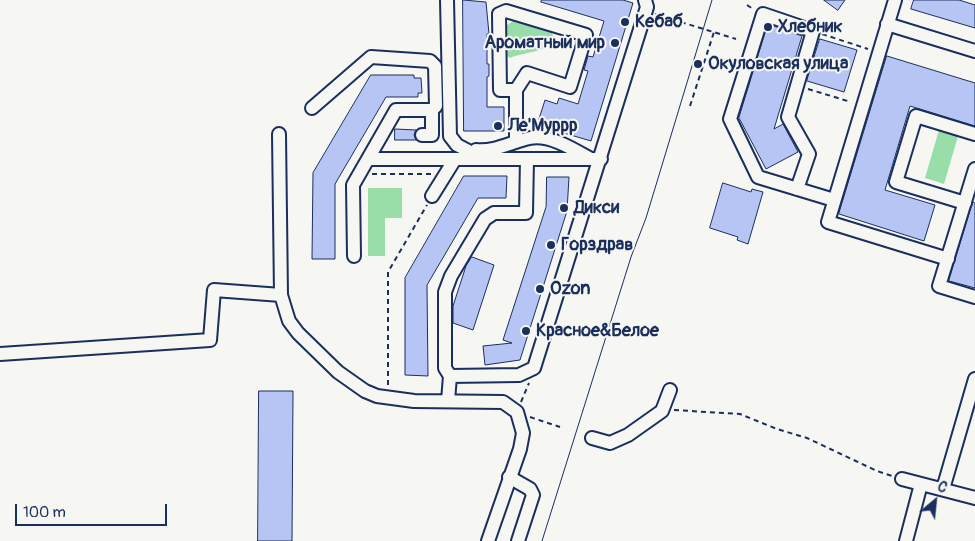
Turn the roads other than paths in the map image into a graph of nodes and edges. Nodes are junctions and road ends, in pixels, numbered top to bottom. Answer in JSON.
{"nodes":[{"id":1,"x":447,"y":0,"type":"edge"},
{"id":2,"x":895,"y":0,"type":"edge"},
{"id":3,"x":646,"y":5,"type":"edge"},
{"id":4,"x":887,"y":24,"type":"junction"},
{"id":5,"x":975,"y":51,"type":"edge"},
{"id":6,"x":516,"y":90,"type":"junction"},
{"id":7,"x":312,"y":108,"type":"dead end"},
{"id":8,"x":432,"y":110,"type":"junction"},
{"id":9,"x":279,"y":134,"type":"dead end"},
{"id":10,"x":422,"y":134,"type":"dead end"},
{"id":11,"x":975,"y":134,"type":"edge"},
{"id":12,"x":516,"y":142,"type":"junction"},
{"id":13,"x":463,"y":148,"type":"junction"},
{"id":14,"x":368,"y":159,"type":"junction"},
{"id":15,"x":455,"y":159,"type":"junction"},
{"id":16,"x":485,"y":159,"type":"junction"},
{"id":17,"x":527,"y":159,"type":"junction"},
{"id":18,"x":596,"y":159,"type":"junction"},
{"id":19,"x":975,"y":169,"type":"edge"},
{"id":20,"x":797,"y":189,"type":"junction"},
{"id":21,"x":432,"y":196,"type":"road end"},
{"id":22,"x":834,"y":200,"type":"junction"},
{"id":23,"x":964,"y":204,"type":"junction"},
{"id":24,"x":354,"y":256,"type":"dead end"},
{"id":25,"x":948,"y":258,"type":"junction"},
{"id":26,"x":281,"y":295,"type":"junction"},
{"id":27,"x":975,"y":296,"type":"edge"},
{"id":28,"x":0,"y":354,"type":"edge"},
{"id":29,"x":450,"y":376,"type":"junction"},
{"id":30,"x":975,"y":379,"type":"edge"},
{"id":31,"x":670,"y":390,"type":"dead end"},
{"id":32,"x":448,"y":401,"type":"junction"},
{"id":33,"x":592,"y":438,"type":"dead end"},
{"id":34,"x":510,"y":477,"type":"junction"},
{"id":35,"x":902,"y":479,"type":"road end"},
{"id":36,"x":921,"y":484,"type":"junction"},
{"id":37,"x":943,"y":490,"type":"junction"},
{"id":38,"x":975,"y":498,"type":"edge"},
{"id":39,"x":488,"y":541,"type":"edge"},
{"id":40,"x":518,"y":541,"type":"edge"},
{"id":41,"x":906,"y":541,"type":"edge"}],
"edges":[{"from":1,"to":13,"type":"street"},
{"from":2,"to":4,"type":"street"},
{"from":3,"to":18,"type":"street"},
{"from":4,"to":5,"type":"street"},
{"from":4,"to":22,"type":"street"},
{"from":6,"to":6,"type":"street"},
{"from":6,"to":12,"type":"street"},
{"from":7,"to":8,"type":"street"},
{"from":8,"to":10,"type":"street"},
{"from":8,"to":14,"type":"street"},
{"from":9,"to":26,"type":"street"},
{"from":11,"to":23,"type":"street"},
{"from":12,"to":13,"type":"street"},
{"from":12,"to":18,"type":"street"},
{"from":13,"to":16,"type":"street"},
{"from":14,"to":15,"type":"street"},
{"from":14,"to":24,"type":"street"},
{"from":15,"to":16,"type":"street"},
{"from":15,"to":21,"type":"street"},
{"from":16,"to":17,"type":"street"},
{"from":17,"to":18,"type":"street"},
{"from":17,"to":29,"type":"street"},
{"from":18,"to":29,"type":"street"},
{"from":19,"to":23,"type":"street"},
{"from":20,"to":20,"type":"street"},
{"from":20,"to":22,"type":"street"},
{"from":22,"to":25,"type":"street"},
{"from":23,"to":25,"type":"street"},
{"from":25,"to":27,"type":"street"},
{"from":26,"to":28,"type":"street"},
{"from":26,"to":32,"type":"street"},
{"from":29,"to":32,"type":"street"},
{"from":30,"to":37,"type":"street"},
{"from":31,"to":33,"type":"street"},
{"from":32,"to":34,"type":"street"},
{"from":34,"to":39,"type":"street"},
{"from":34,"to":40,"type":"street"},
{"from":35,"to":36,"type":"street"},
{"from":36,"to":37,"type":"street"},
{"from":36,"to":41,"type":"street"},
{"from":37,"to":38,"type":"street"}]}
